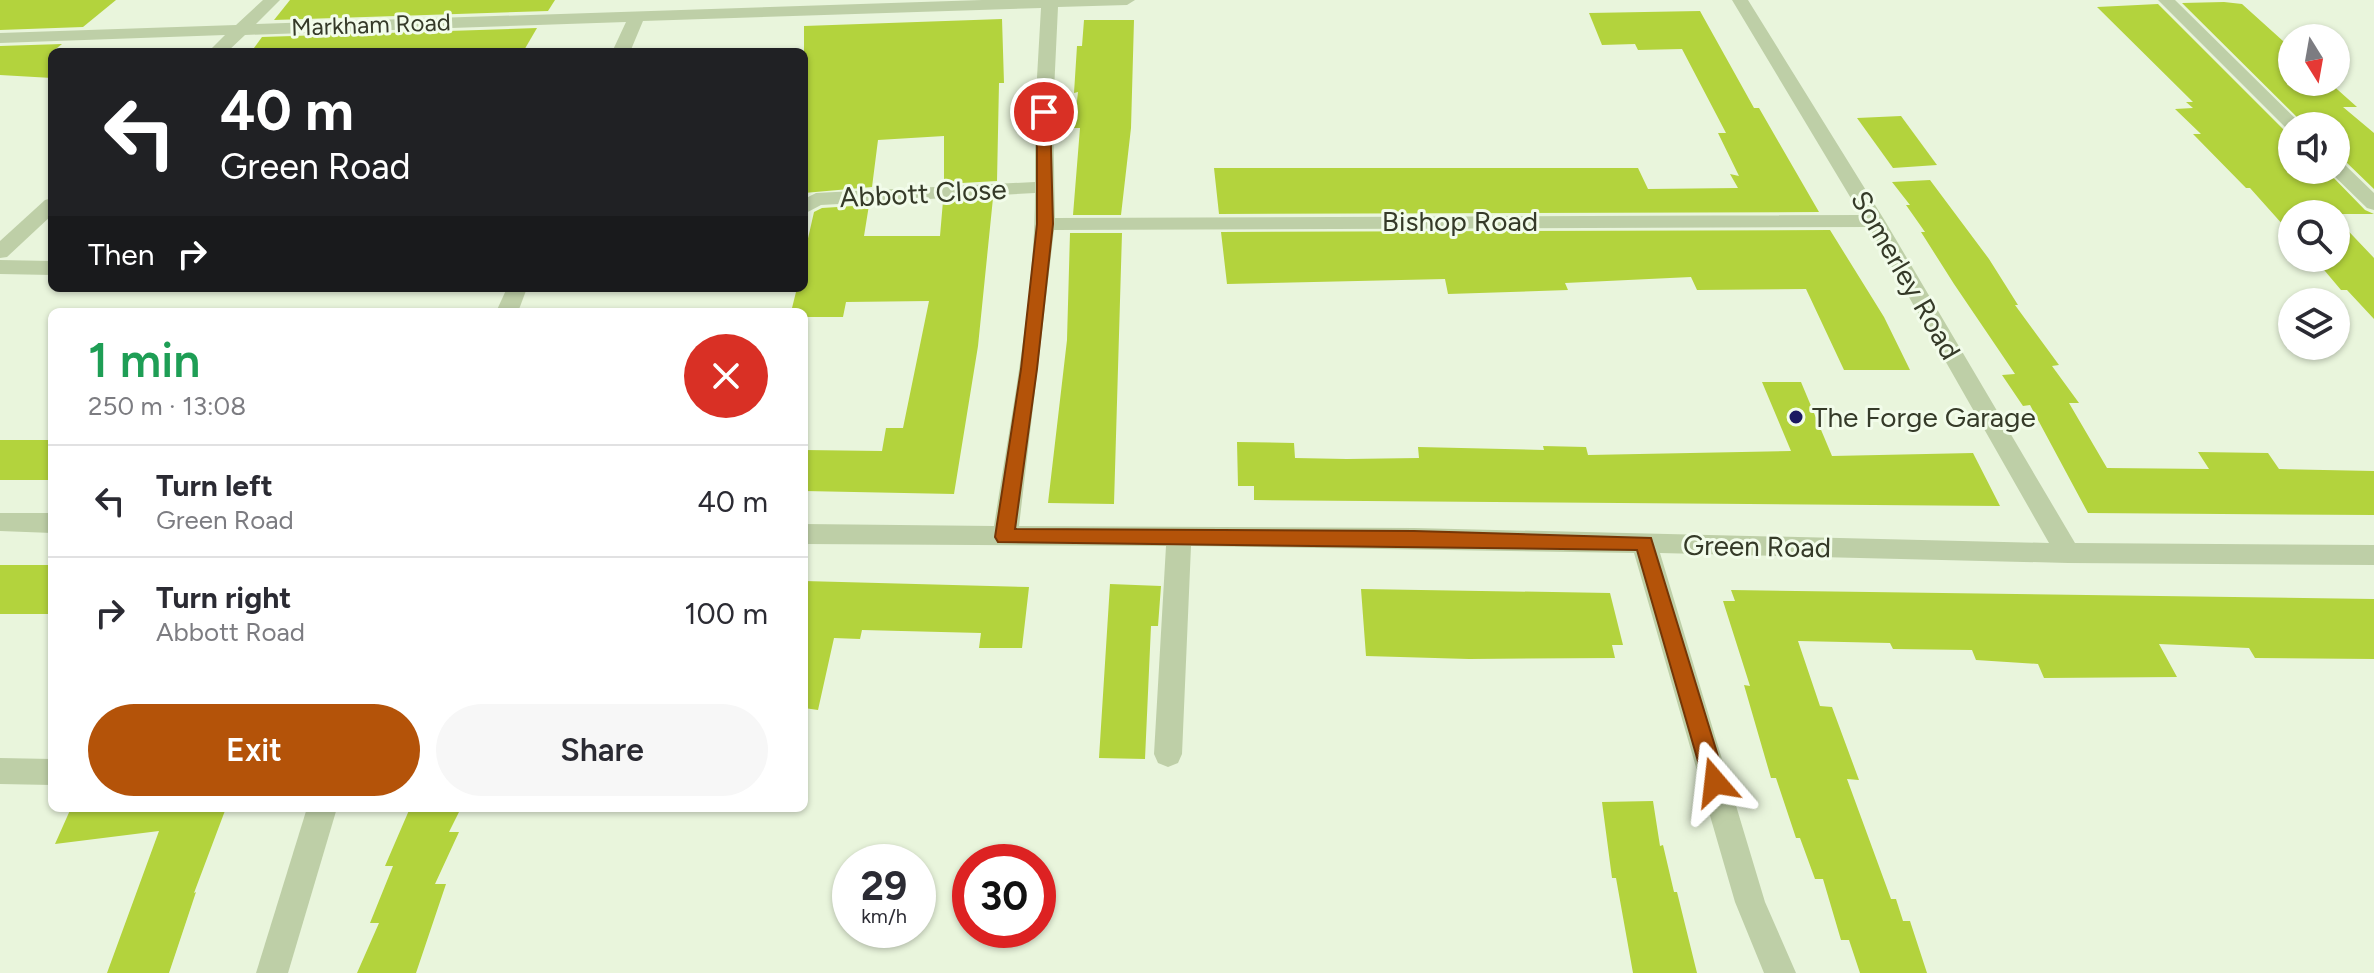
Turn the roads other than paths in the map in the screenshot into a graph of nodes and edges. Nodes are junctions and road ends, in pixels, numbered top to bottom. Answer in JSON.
{"nodes":[{"id":1,"x":272,"y":0,"type":"edge"},
{"id":2,"x":1127,"y":0,"type":"edge"},
{"id":3,"x":1740,"y":0,"type":"edge"},
{"id":4,"x":2166,"y":0,"type":"edge"},
{"id":5,"x":1050,"y":1,"type":"edge"},
{"id":6,"x":637,"y":15,"type":"junction"},
{"id":7,"x":241,"y":30,"type":"junction"},
{"id":8,"x":0,"y":38,"type":"edge"},
{"id":9,"x":221,"y":48,"type":"edge"},
{"id":10,"x":623,"y":48,"type":"edge"},
{"id":11,"x":2280,"y":112,"type":"edge"},
{"id":12,"x":2350,"y":181,"type":"edge"},
{"id":13,"x":1045,"y":187,"type":"junction"},
{"id":14,"x":2374,"y":204,"type":"edge"},
{"id":15,"x":808,"y":205,"type":"edge"},
{"id":16,"x":48,"y":208,"type":"edge"},
{"id":17,"x":1875,"y":221,"type":"junction"},
{"id":18,"x":1045,"y":224,"type":"junction"},
{"id":19,"x":0,"y":252,"type":"edge"},
{"id":20,"x":0,"y":267,"type":"edge"},
{"id":21,"x":48,"y":268,"type":"edge"},
{"id":22,"x":0,"y":522,"type":"edge"},
{"id":23,"x":48,"y":523,"type":"edge"},
{"id":24,"x":808,"y":534,"type":"edge"},
{"id":25,"x":1005,"y":537,"type":"junction"},
{"id":26,"x":1179,"y":537,"type":"junction"},
{"id":27,"x":1644,"y":543,"type":"junction"},
{"id":28,"x":2068,"y":553,"type":"junction"},
{"id":29,"x":2374,"y":555,"type":"edge"},
{"id":30,"x":1168,"y":754,"type":"dead end"},
{"id":31,"x":0,"y":771,"type":"edge"},
{"id":32,"x":48,"y":772,"type":"edge"},
{"id":33,"x":321,"y":812,"type":"edge"},
{"id":34,"x":272,"y":973,"type":"edge"},
{"id":35,"x":1780,"y":973,"type":"edge"}],
"edges":[{"from":1,"to":7,"type":"street"},
{"from":2,"to":5,"type":"street","name":"Markham Road"},
{"from":3,"to":17,"type":"street","name":"Somerley Road"},
{"from":4,"to":11,"type":"street"},
{"from":5,"to":6,"type":"street","name":"Markham Road"},
{"from":5,"to":13,"type":"street"},
{"from":6,"to":7,"type":"street","name":"Markham Road"},
{"from":6,"to":10,"type":"street"},
{"from":7,"to":8,"type":"street","name":"Markham Road"},
{"from":7,"to":9,"type":"street"},
{"from":12,"to":14,"type":"street"},
{"from":13,"to":15,"type":"street","name":"Abbott Close"},
{"from":13,"to":18,"type":"street"},
{"from":16,"to":19,"type":"street"},
{"from":17,"to":18,"type":"street","name":"Bishop Road"},
{"from":17,"to":28,"type":"street","name":"Somerley Road"},
{"from":18,"to":25,"type":"street"},
{"from":20,"to":21,"type":"street"},
{"from":22,"to":23,"type":"street"},
{"from":24,"to":25,"type":"street","name":"Green Road"},
{"from":25,"to":26,"type":"street","name":"Green Road"},
{"from":26,"to":27,"type":"street","name":"Green Road"},
{"from":26,"to":30,"type":"street"},
{"from":27,"to":28,"type":"street","name":"Green Road"},
{"from":27,"to":35,"type":"street"},
{"from":28,"to":29,"type":"street","name":"Green Road"},
{"from":31,"to":32,"type":"street"},
{"from":33,"to":34,"type":"street"}]}
